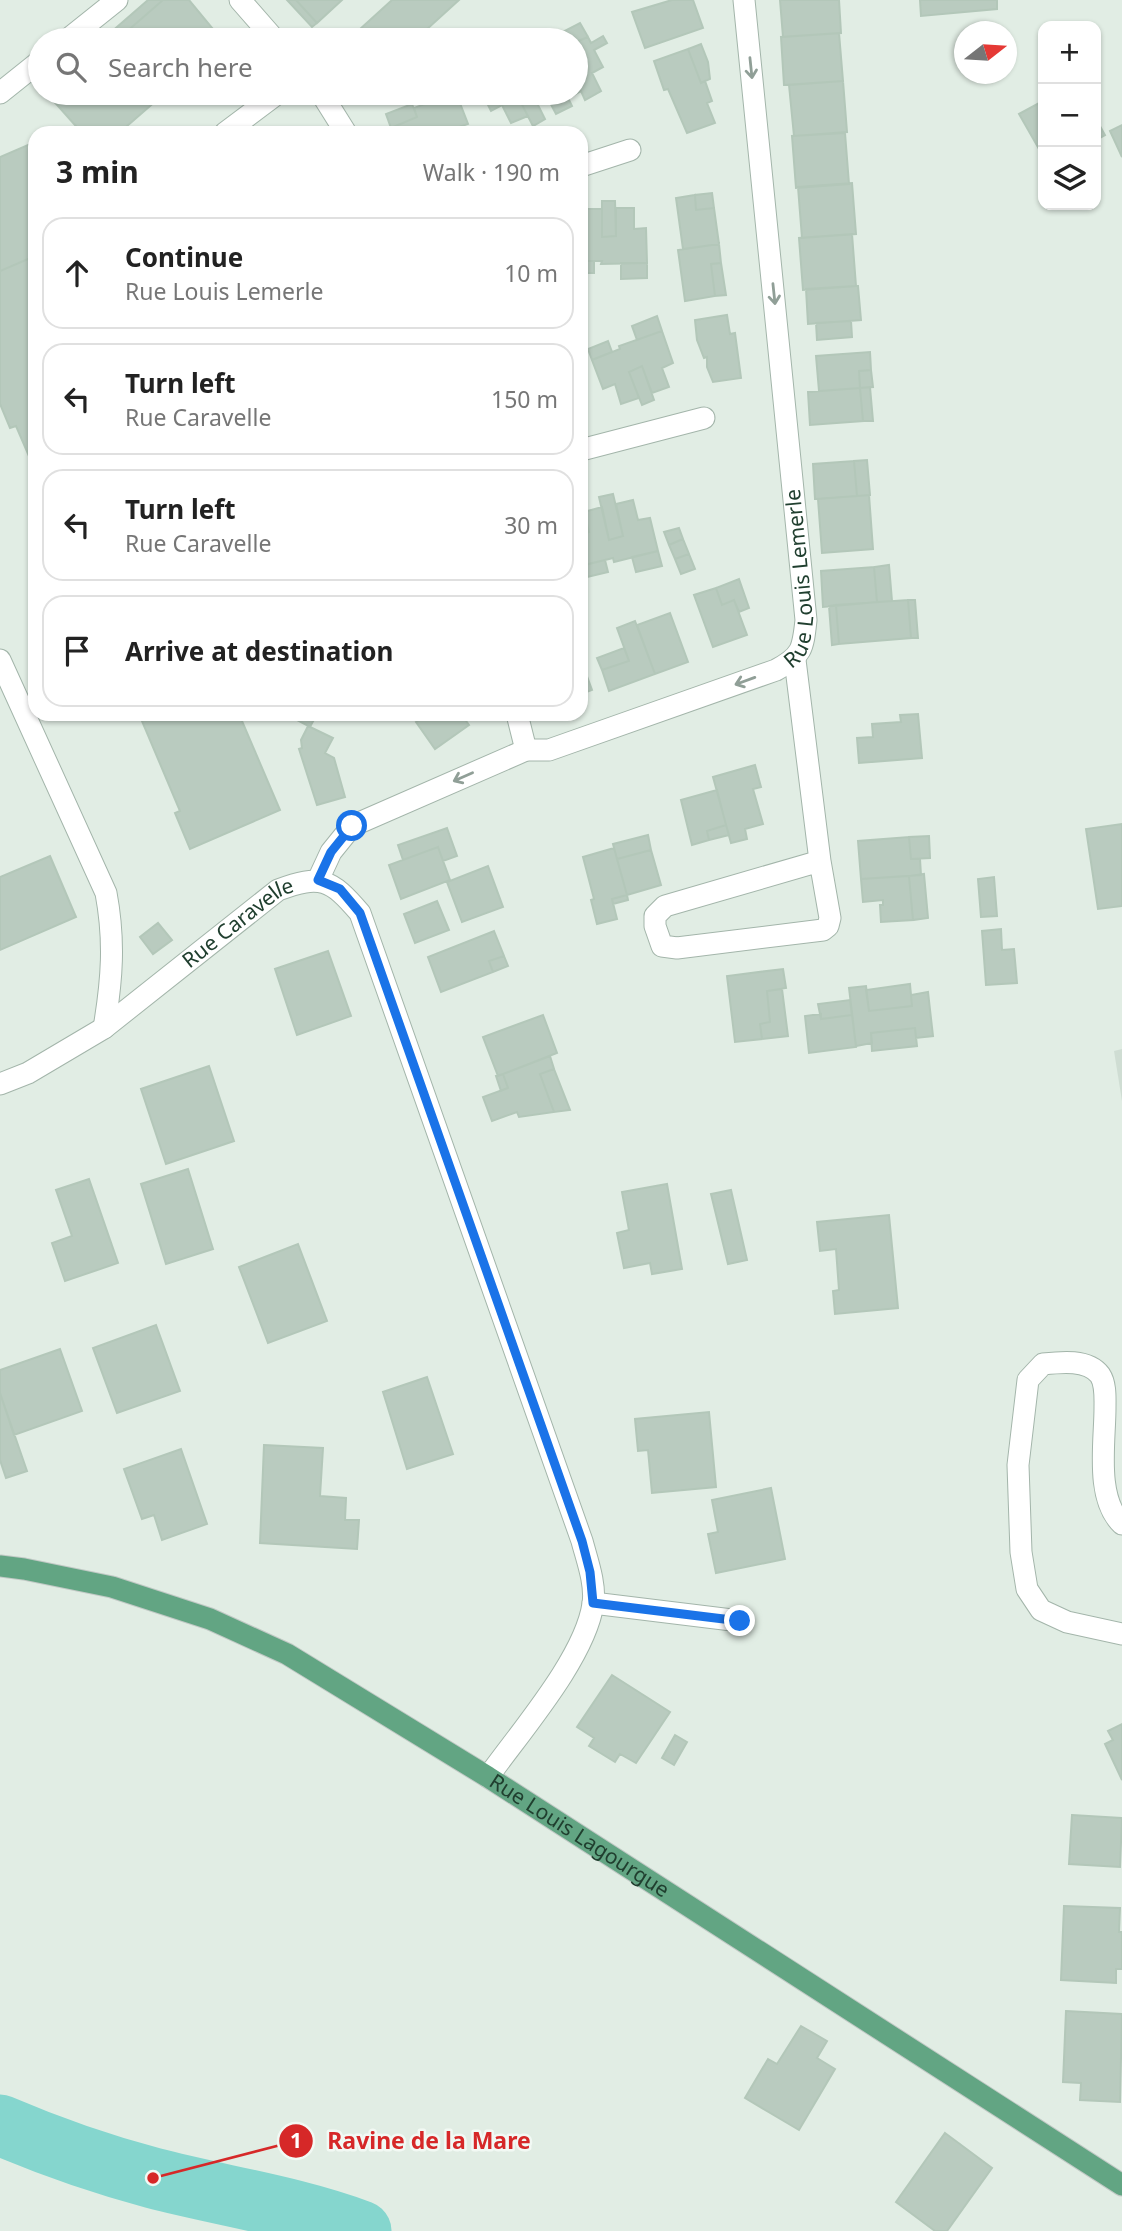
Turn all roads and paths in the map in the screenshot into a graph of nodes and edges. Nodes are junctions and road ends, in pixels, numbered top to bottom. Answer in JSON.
{"nodes":[{"id":1,"x":117,"y":0,"type":"edge"},
{"id":2,"x":240,"y":0,"type":"edge"},
{"id":3,"x":744,"y":0,"type":"edge"},
{"id":4,"x":82,"y":28,"type":"edge"},
{"id":5,"x":264,"y":28,"type":"edge"},
{"id":6,"x":28,"y":71,"type":"edge"},
{"id":7,"x":0,"y":93,"type":"edge"},
{"id":8,"x":262,"y":105,"type":"edge"},
{"id":9,"x":328,"y":105,"type":"edge"},
{"id":10,"x":234,"y":126,"type":"edge"},
{"id":11,"x":342,"y":126,"type":"edge"},
{"id":12,"x":631,"y":150,"type":"dead end"},
{"id":13,"x":588,"y":164,"type":"edge"},
{"id":14,"x":704,"y":418,"type":"dead end"},
{"id":15,"x":588,"y":448,"type":"edge"},
{"id":16,"x":0,"y":660,"type":"edge"},
{"id":17,"x":795,"y":660,"type":"junction"},
{"id":18,"x":519,"y":721,"type":"edge"},
{"id":19,"x":526,"y":750,"type":"junction"},
{"id":20,"x":820,"y":861,"type":"junction"},
{"id":21,"x":318,"y":880,"type":"junction"},
{"id":22,"x":104,"y":1028,"type":"junction"},
{"id":23,"x":0,"y":1084,"type":"edge"},
{"id":24,"x":1122,"y":1524,"type":"edge"},
{"id":25,"x":0,"y":1566,"type":"edge"},
{"id":26,"x":593,"y":1603,"type":"junction"},
{"id":27,"x":740,"y":1621,"type":"dead end"},
{"id":28,"x":1122,"y":1634,"type":"edge"},
{"id":29,"x":488,"y":1777,"type":"junction"},
{"id":30,"x":1122,"y":2185,"type":"edge"}],
"edges":[{"from":1,"to":4,"type":"street"},
{"from":2,"to":5,"type":"street"},
{"from":3,"to":17,"type":"street","name":"Rue Louis Lemerle","one_way":true},
{"from":6,"to":7,"type":"street"},
{"from":8,"to":10,"type":"street"},
{"from":9,"to":11,"type":"street"},
{"from":12,"to":13,"type":"street"},
{"from":14,"to":15,"type":"street"},
{"from":16,"to":22,"type":"street"},
{"from":17,"to":19,"type":"street","name":"Rue Louis Lemerle","one_way":true},
{"from":17,"to":20,"type":"street"},
{"from":18,"to":19,"type":"street"},
{"from":19,"to":21,"type":"street","name":"Rue Louis Lemerle","one_way":true},
{"from":20,"to":20,"type":"street"},
{"from":21,"to":22,"type":"street","name":"Rue Caravelle"},
{"from":21,"to":26,"type":"street","name":"Rue Caravelle"},
{"from":22,"to":23,"type":"street","name":"Rue Caravelle"},
{"from":24,"to":28,"type":"street"},
{"from":25,"to":29,"type":"main road","name":"Rue Louis Lagourgue"},
{"from":26,"to":27,"type":"street"},
{"from":26,"to":29,"type":"street","name":"Rue Caravelle"},
{"from":29,"to":30,"type":"main road","name":"Rue Louis Lagourgue"}]}
